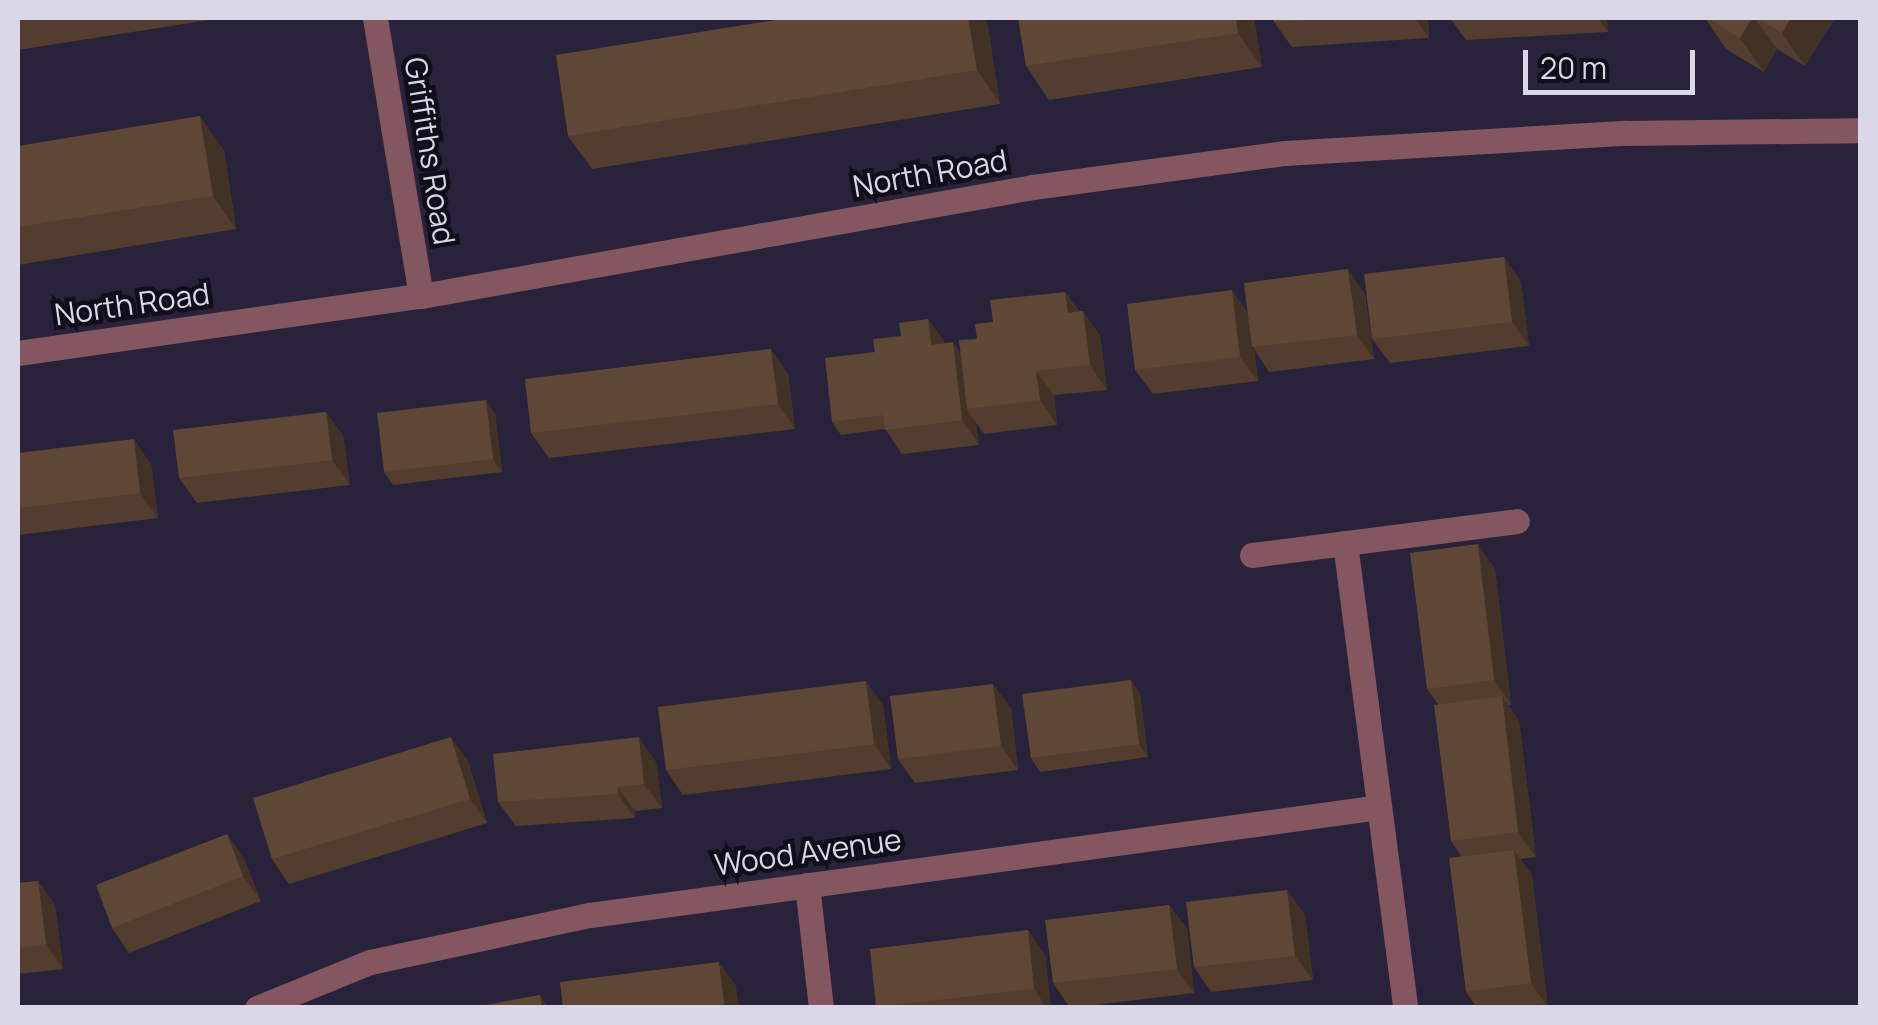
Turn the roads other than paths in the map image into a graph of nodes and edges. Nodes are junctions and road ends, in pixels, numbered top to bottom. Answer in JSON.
{"nodes":[{"id":1,"x":375,"y":18,"type":"edge"},
{"id":2,"x":1860,"y":130,"type":"edge"},
{"id":3,"x":422,"y":296,"type":"junction"},
{"id":4,"x":18,"y":353,"type":"edge"},
{"id":5,"x":1517,"y":520,"type":"dead end"},
{"id":6,"x":1345,"y":543,"type":"junction"},
{"id":7,"x":1252,"y":555,"type":"dead end"},
{"id":8,"x":1379,"y":807,"type":"junction"},
{"id":9,"x":807,"y":885,"type":"junction"},
{"id":10,"x":258,"y":1008,"type":"edge"},
{"id":11,"x":822,"y":1008,"type":"edge"},
{"id":12,"x":1405,"y":1008,"type":"edge"}],
"edges":[{"from":1,"to":3,"type":"street","name":"Griffiths Road"},
{"from":2,"to":3,"type":"street","name":"North Road"},
{"from":3,"to":4,"type":"street","name":"North Road"},
{"from":5,"to":6,"type":"street"},
{"from":6,"to":7,"type":"street"},
{"from":6,"to":8,"type":"street"},
{"from":8,"to":9,"type":"street","name":"Wood Avenue"},
{"from":8,"to":12,"type":"street"},
{"from":9,"to":10,"type":"street","name":"Wood Avenue"},
{"from":9,"to":11,"type":"street"}]}
